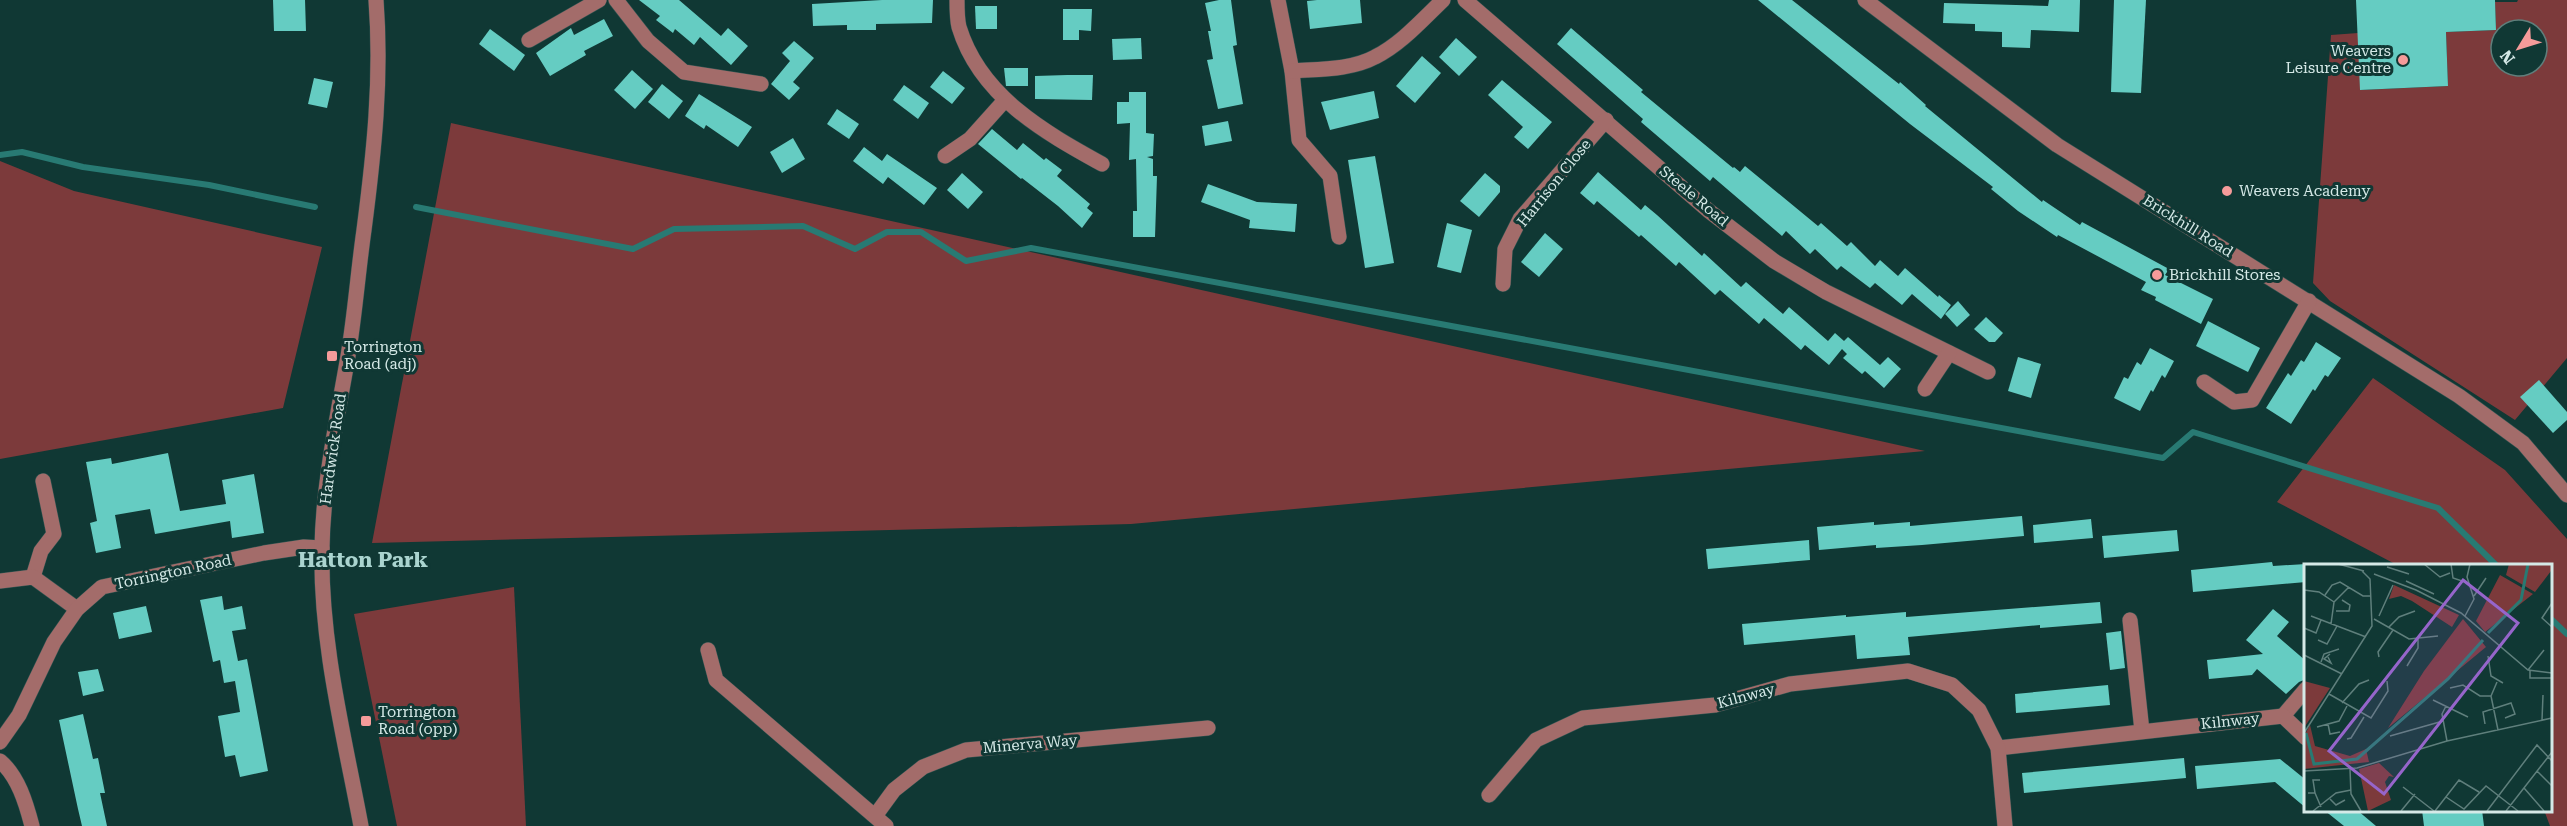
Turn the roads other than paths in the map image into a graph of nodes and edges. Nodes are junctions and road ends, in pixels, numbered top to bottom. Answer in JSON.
{"nodes":[{"id":1,"x":376,"y":0,"type":"edge"},
{"id":2,"x":599,"y":0,"type":"edge"},
{"id":3,"x":616,"y":0,"type":"edge"},
{"id":4,"x":957,"y":0,"type":"edge"},
{"id":5,"x":1278,"y":0,"type":"edge"},
{"id":6,"x":1443,"y":0,"type":"edge"},
{"id":7,"x":1465,"y":0,"type":"edge"},
{"id":8,"x":1865,"y":0,"type":"edge"},
{"id":9,"x":529,"y":40,"type":"dead end"},
{"id":10,"x":1292,"y":71,"type":"junction"},
{"id":11,"x":761,"y":84,"type":"dead end"},
{"id":12,"x":1005,"y":100,"type":"junction"},
{"id":13,"x":1606,"y":120,"type":"junction"},
{"id":14,"x":945,"y":156,"type":"dead end"},
{"id":15,"x":1102,"y":164,"type":"dead end"},
{"id":16,"x":1339,"y":237,"type":"dead end"},
{"id":17,"x":1503,"y":284,"type":"dead end"},
{"id":18,"x":2309,"y":301,"type":"junction"},
{"id":19,"x":1949,"y":353,"type":"junction"},
{"id":20,"x":1988,"y":372,"type":"dead end"},
{"id":21,"x":2204,"y":382,"type":"dead end"},
{"id":22,"x":1925,"y":389,"type":"dead end"},
{"id":23,"x":43,"y":481,"type":"dead end"},
{"id":24,"x":2567,"y":495,"type":"edge"},
{"id":25,"x":322,"y":548,"type":"junction"},
{"id":26,"x":33,"y":577,"type":"junction"},
{"id":27,"x":0,"y":581,"type":"edge"},
{"id":28,"x":77,"y":609,"type":"junction"},
{"id":29,"x":2130,"y":620,"type":"dead end"},
{"id":30,"x":708,"y":650,"type":"dead end"},
{"id":31,"x":2304,"y":691,"type":"edge"},
{"id":32,"x":2283,"y":716,"type":"junction"},
{"id":33,"x":1208,"y":728,"type":"dead end"},
{"id":34,"x":2142,"y":731,"type":"junction"},
{"id":35,"x":2304,"y":736,"type":"edge"},
{"id":36,"x":0,"y":742,"type":"edge"},
{"id":37,"x":1998,"y":748,"type":"junction"},
{"id":38,"x":0,"y":761,"type":"edge"},
{"id":39,"x":1489,"y":795,"type":"dead end"},
{"id":40,"x":881,"y":821,"type":"edge"},
{"id":41,"x":32,"y":826,"type":"edge"},
{"id":42,"x":360,"y":826,"type":"edge"},
{"id":43,"x":2005,"y":826,"type":"edge"}],
"edges":[{"from":1,"to":25,"type":"street","name":"Hardwick Road"},
{"from":2,"to":9,"type":"street"},
{"from":3,"to":11,"type":"street"},
{"from":4,"to":12,"type":"street"},
{"from":5,"to":10,"type":"street"},
{"from":6,"to":10,"type":"street"},
{"from":7,"to":13,"type":"street","name":"Steele Road"},
{"from":8,"to":18,"type":"street","name":"Brickhill Road"},
{"from":10,"to":16,"type":"street"},
{"from":12,"to":14,"type":"street"},
{"from":12,"to":15,"type":"street"},
{"from":13,"to":17,"type":"street","name":"Harrison Close"},
{"from":13,"to":19,"type":"street","name":"Steele Road"},
{"from":18,"to":21,"type":"street"},
{"from":18,"to":24,"type":"street","name":"Brickhill Road"},
{"from":19,"to":20,"type":"street","name":"Steele Road"},
{"from":19,"to":22,"type":"street"},
{"from":23,"to":26,"type":"street"},
{"from":25,"to":28,"type":"street","name":"Torrington Road"},
{"from":25,"to":42,"type":"street","name":"Hardwick Road"},
{"from":26,"to":27,"type":"street"},
{"from":26,"to":28,"type":"street"},
{"from":28,"to":36,"type":"street","name":"Torrington Road"},
{"from":29,"to":34,"type":"street"},
{"from":30,"to":40,"type":"street","name":"Minerva Way"},
{"from":31,"to":32,"type":"street"},
{"from":32,"to":34,"type":"street","name":"Kilnway"},
{"from":32,"to":35,"type":"street"},
{"from":33,"to":40,"type":"street","name":"Minerva Way"},
{"from":34,"to":37,"type":"street","name":"Kilnway"},
{"from":37,"to":39,"type":"street","name":"Kilnway"},
{"from":37,"to":43,"type":"street","name":"Kilnway"},
{"from":38,"to":41,"type":"street"}]}
